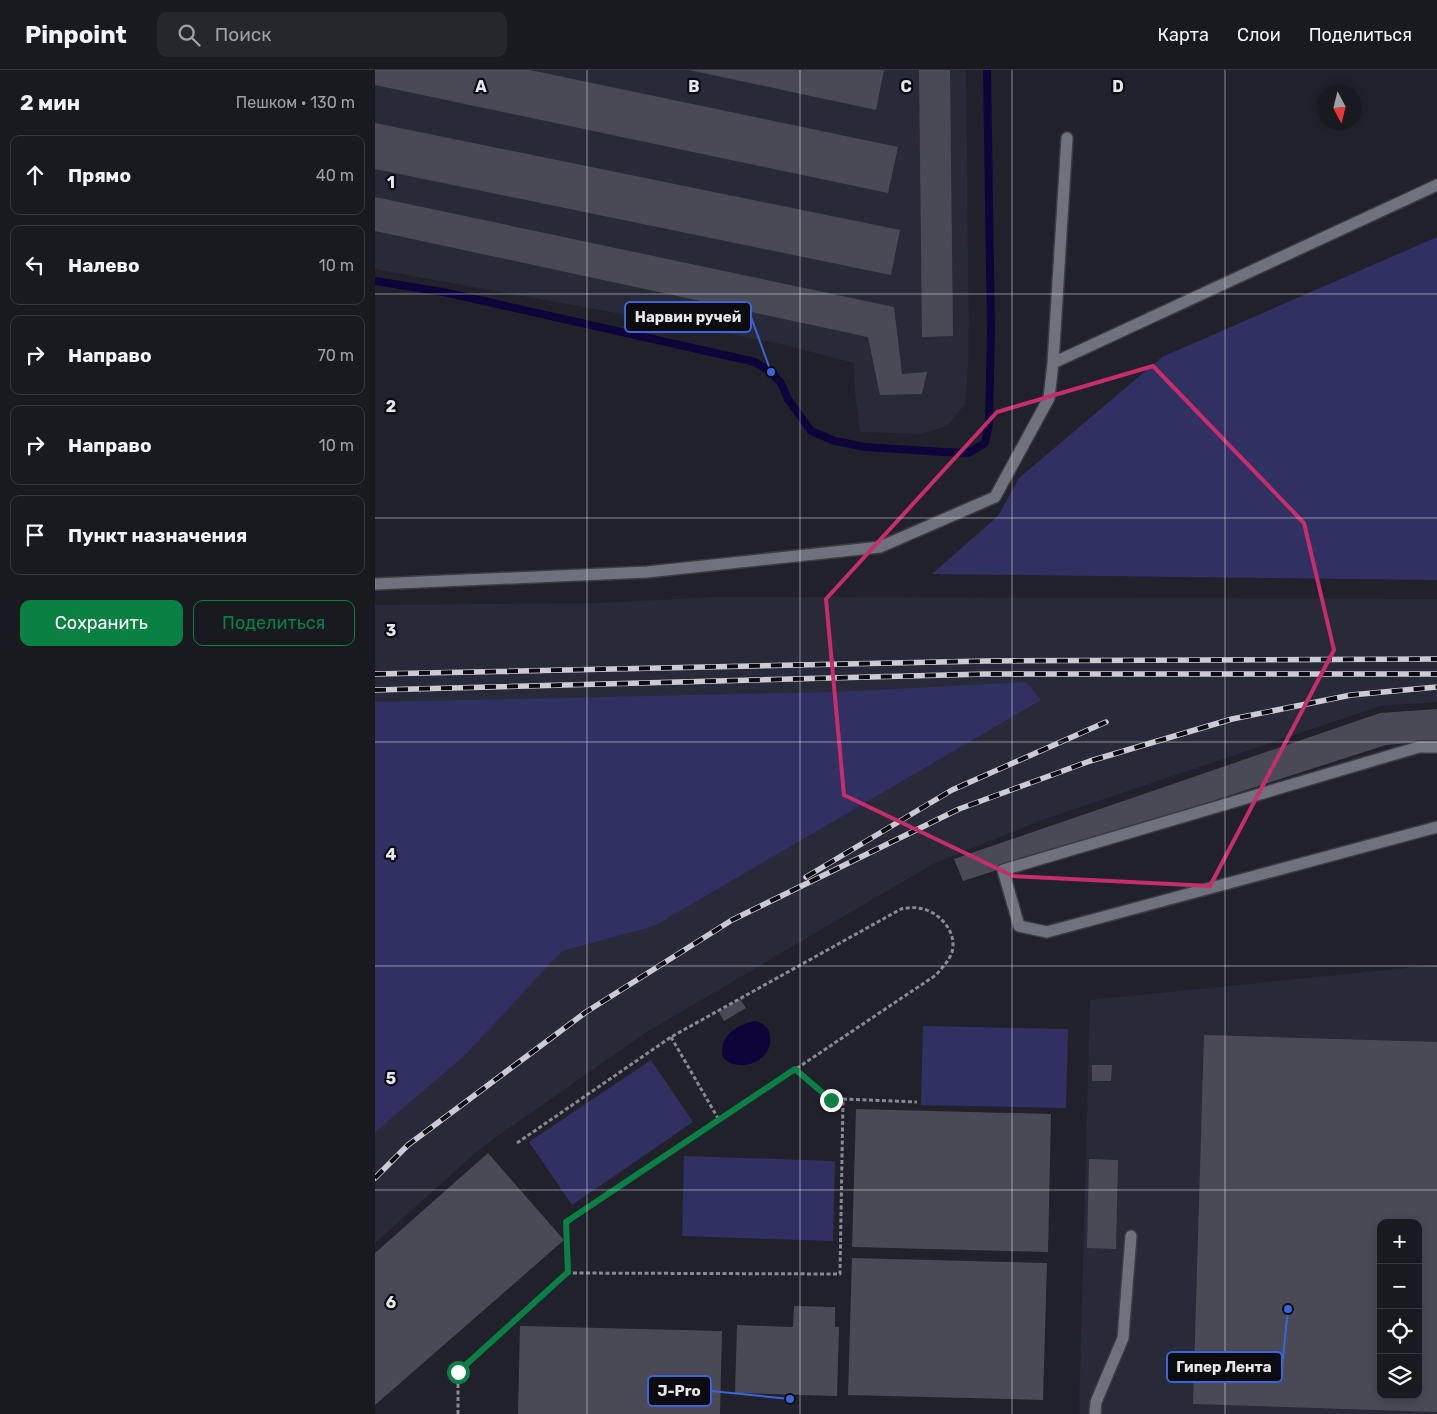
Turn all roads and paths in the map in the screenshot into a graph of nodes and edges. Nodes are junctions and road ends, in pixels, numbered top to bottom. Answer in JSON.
{"nodes":[{"id":1,"x":1067,"y":138,"type":"dead end"},
{"id":2,"x":1437,"y":185,"type":"edge"},
{"id":3,"x":1053,"y":363,"type":"junction"},
{"id":4,"x":375,"y":584,"type":"edge"},
{"id":5,"x":1437,"y":747,"type":"edge"},
{"id":6,"x":1437,"y":827,"type":"edge"},
{"id":7,"x":671,"y":1037,"type":"junction"},
{"id":8,"x":795,"y":1069,"type":"junction"},
{"id":9,"x":843,"y":1099,"type":"junction"},
{"id":10,"x":917,"y":1102,"type":"dead end"},
{"id":11,"x":719,"y":1120,"type":"junction"},
{"id":12,"x":517,"y":1143,"type":"dead end"},
{"id":13,"x":1131,"y":1236,"type":"dead end"},
{"id":14,"x":568,"y":1272,"type":"junction"},
{"id":15,"x":458,"y":1414,"type":"edge"},
{"id":16,"x":1095,"y":1414,"type":"edge"}],
"edges":[{"from":1,"to":3,"type":"lane"},
{"from":2,"to":3,"type":"lane"},
{"from":3,"to":4,"type":"lane"},
{"from":5,"to":6,"type":"lane"},
{"from":7,"to":8,"type":"path"},
{"from":7,"to":11,"type":"path"},
{"from":7,"to":12,"type":"path"},
{"from":8,"to":9,"type":"path"},
{"from":8,"to":11,"type":"path"},
{"from":9,"to":10,"type":"path"},
{"from":9,"to":14,"type":"path"},
{"from":11,"to":14,"type":"path"},
{"from":13,"to":16,"type":"lane"},
{"from":14,"to":15,"type":"path"}]}
